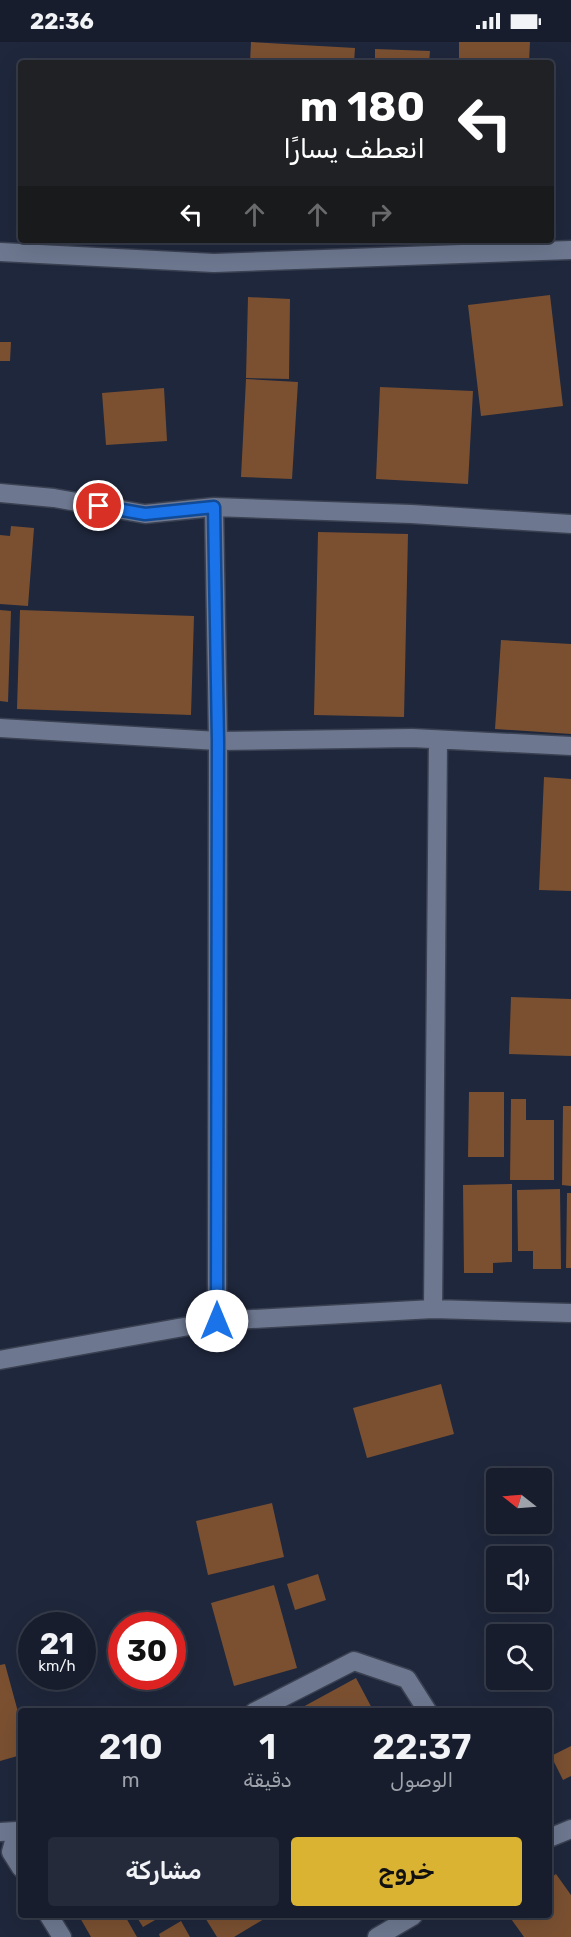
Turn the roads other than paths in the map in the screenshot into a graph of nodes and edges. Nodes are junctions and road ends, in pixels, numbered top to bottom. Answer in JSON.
{"nodes":[{"id":1,"x":571,"y":250,"type":"edge"},
{"id":2,"x":0,"y":251,"type":"edge"},
{"id":3,"x":0,"y":493,"type":"edge"},
{"id":4,"x":214,"y":507,"type":"junction"},
{"id":5,"x":571,"y":524,"type":"edge"},
{"id":6,"x":0,"y":728,"type":"edge"},
{"id":7,"x":438,"y":740,"type":"junction"},
{"id":8,"x":218,"y":741,"type":"junction"},
{"id":9,"x":571,"y":746,"type":"edge"},
{"id":10,"x":433,"y":1309,"type":"junction"},
{"id":11,"x":571,"y":1313,"type":"edge"},
{"id":12,"x":217,"y":1321,"type":"junction"},
{"id":13,"x":0,"y":1360,"type":"edge"},
{"id":14,"x":262,"y":1708,"type":"edge"},
{"id":15,"x":425,"y":1708,"type":"edge"},
{"id":16,"x":571,"y":1829,"type":"edge"},
{"id":17,"x":13,"y":1831,"type":"edge"},
{"id":18,"x":552,"y":1837,"type":"edge"},
{"id":19,"x":18,"y":1863,"type":"edge"},
{"id":20,"x":50,"y":1918,"type":"edge"},
{"id":21,"x":410,"y":1918,"type":"edge"},
{"id":22,"x":62,"y":1937,"type":"edge"},
{"id":23,"x":377,"y":1937,"type":"edge"}],
"edges":[{"from":1,"to":2,"type":"street"},
{"from":3,"to":4,"type":"street"},
{"from":4,"to":5,"type":"street"},
{"from":4,"to":8,"type":"street"},
{"from":6,"to":8,"type":"street"},
{"from":7,"to":8,"type":"street"},
{"from":7,"to":9,"type":"street"},
{"from":7,"to":10,"type":"street"},
{"from":8,"to":12,"type":"street"},
{"from":10,"to":11,"type":"street"},
{"from":10,"to":12,"type":"street"},
{"from":12,"to":13,"type":"street"},
{"from":14,"to":15,"type":"street"},
{"from":16,"to":18,"type":"street"},
{"from":17,"to":19,"type":"street"},
{"from":20,"to":22,"type":"street"},
{"from":21,"to":23,"type":"street"}]}
